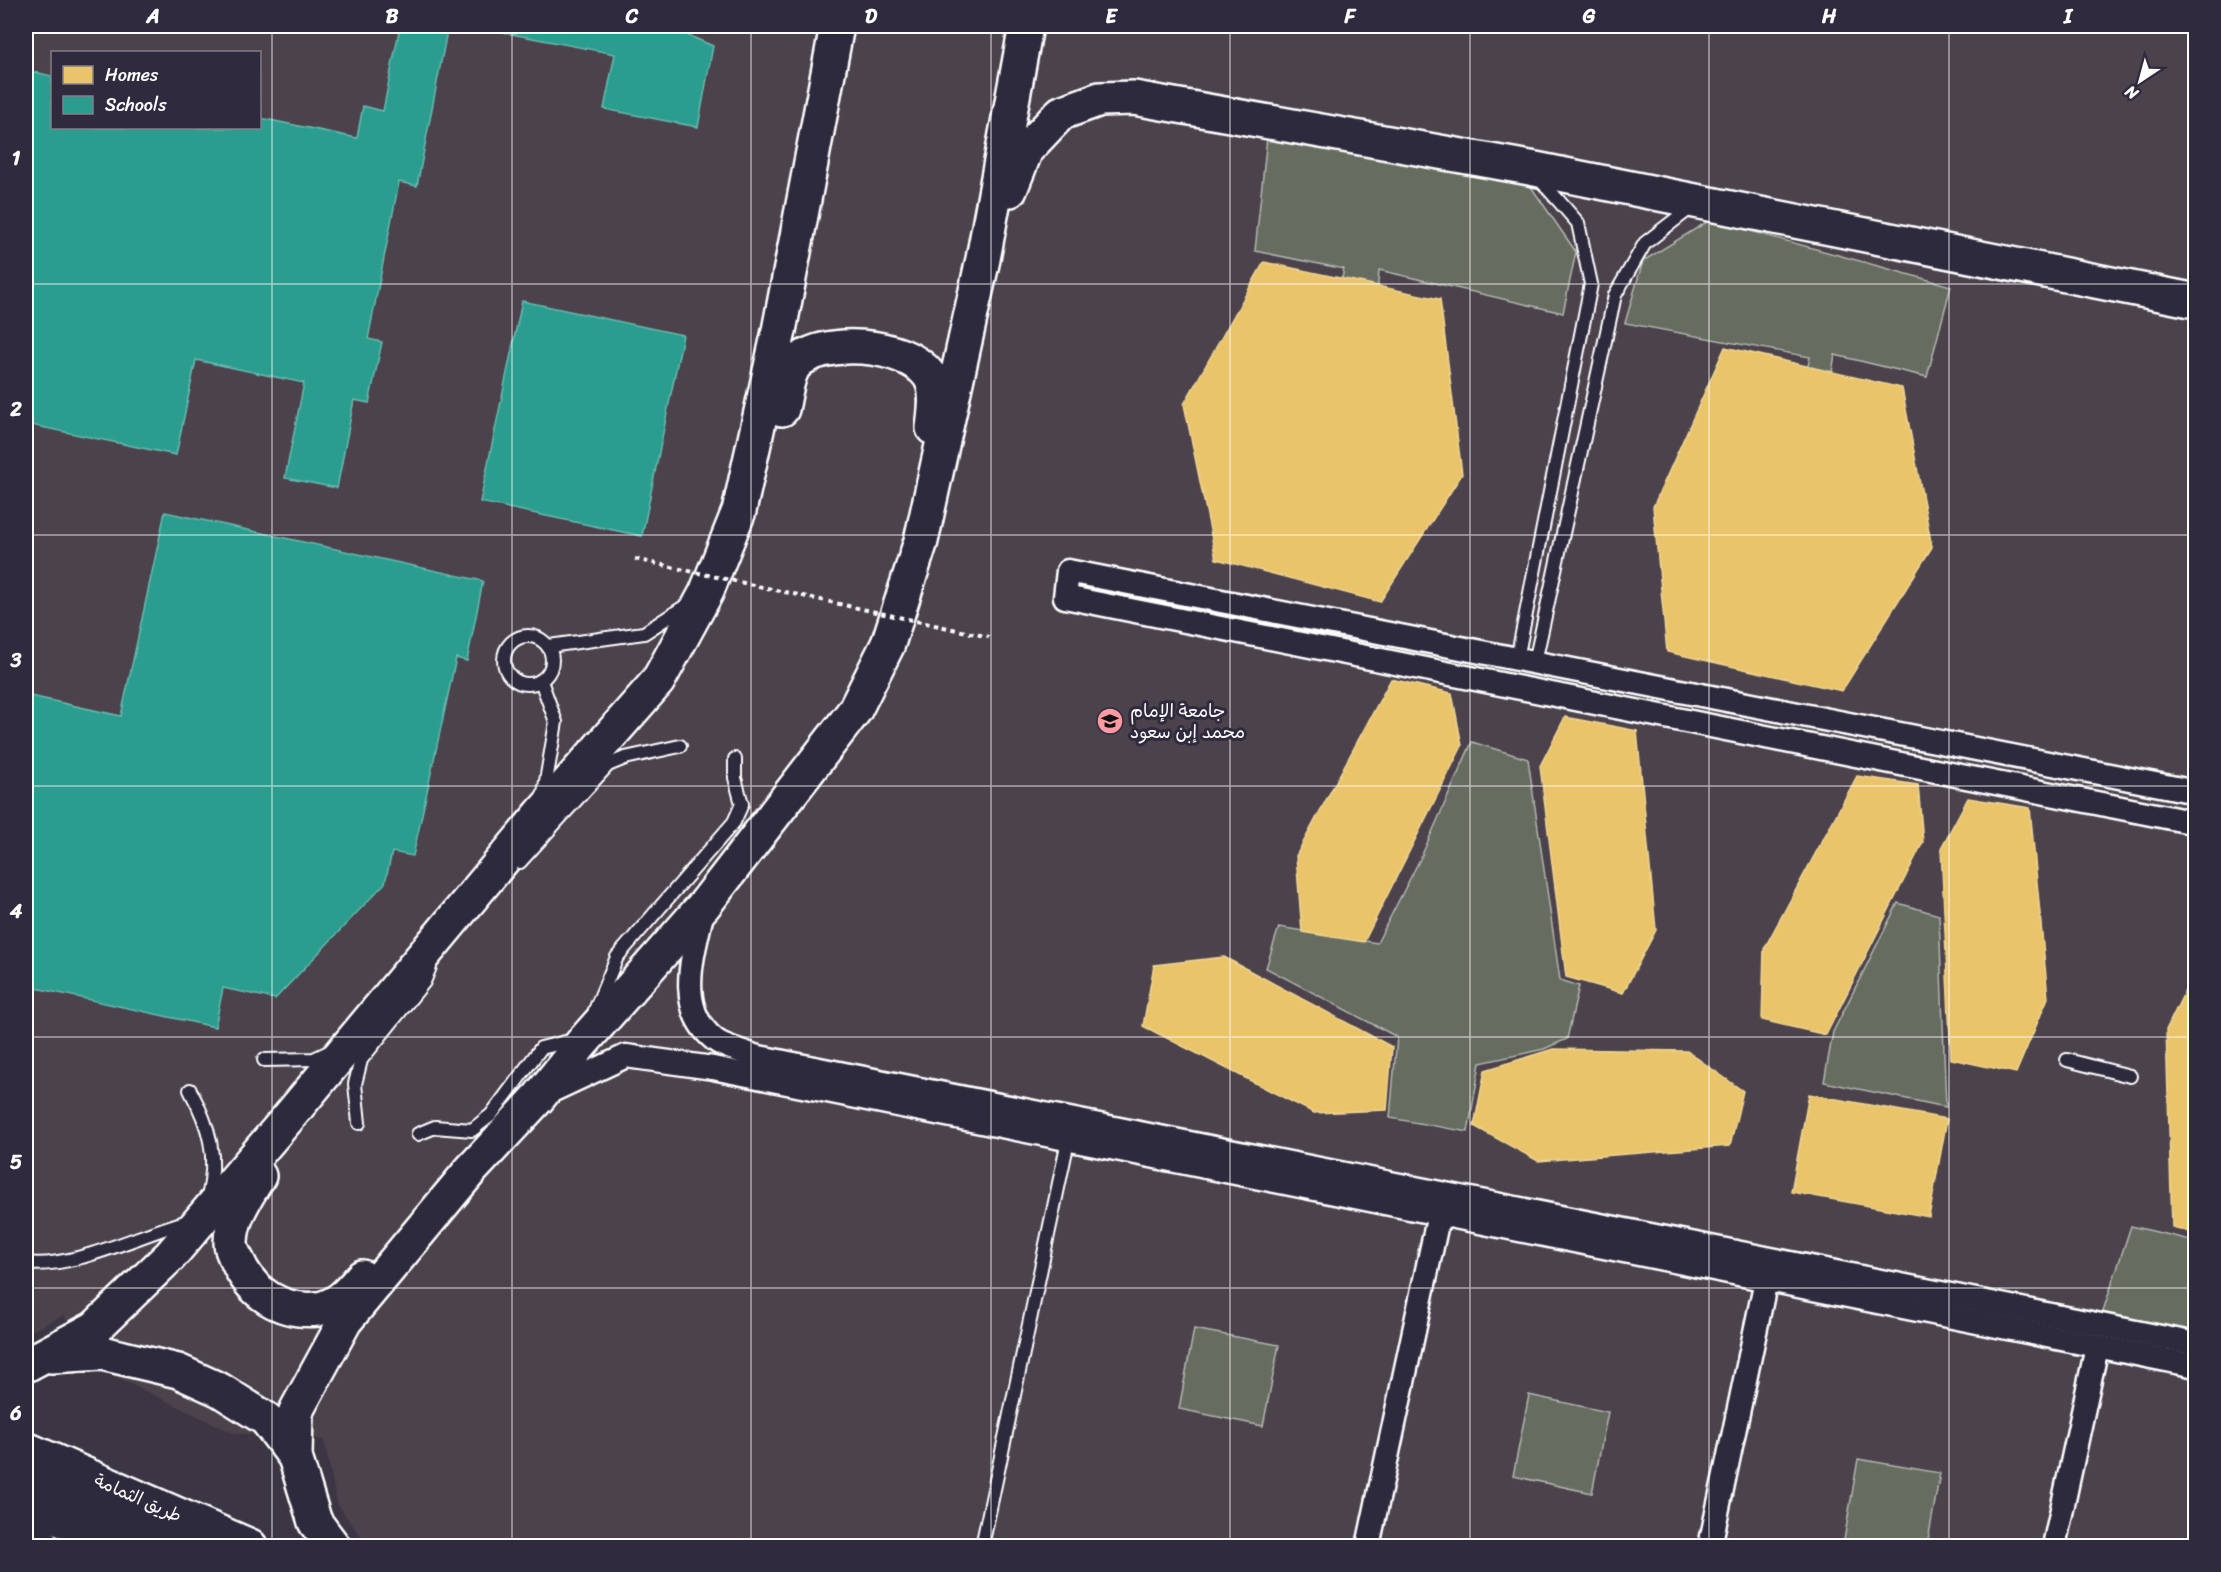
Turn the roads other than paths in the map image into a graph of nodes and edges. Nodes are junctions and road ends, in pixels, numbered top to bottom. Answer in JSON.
{"nodes":[{"id":1,"x":837,"y":26,"type":"edge"},
{"id":2,"x":1026,"y":26,"type":"edge"},
{"id":3,"x":1530,"y":168,"type":"junction"},
{"id":4,"x":1698,"y":202,"type":"junction"},
{"id":5,"x":983,"y":259,"type":"junction"},
{"id":6,"x":2196,"y":301,"type":"edge"},
{"id":7,"x":739,"y":511,"type":"junction"},
{"id":8,"x":921,"y":540,"type":"junction"},
{"id":9,"x":706,"y":593,"type":"junction"},
{"id":10,"x":549,"y":646,"type":"junction"},
{"id":11,"x":1526,"y":660,"type":"junction"},
{"id":12,"x":541,"y":681,"type":"junction"},
{"id":13,"x":680,"y":746,"type":"dead end"},
{"id":14,"x":735,"y":759,"type":"dead end"},
{"id":15,"x":2031,"y":759,"type":"junction"},
{"id":16,"x":2025,"y":789,"type":"junction"},
{"id":17,"x":2196,"y":792,"type":"edge"},
{"id":18,"x":541,"y":814,"type":"junction"},
{"id":19,"x":2196,"y":823,"type":"edge"},
{"id":20,"x":705,"y":904,"type":"junction"},
{"id":21,"x":448,"y":927,"type":"junction"},
{"id":22,"x":353,"y":1041,"type":"junction"},
{"id":23,"x":582,"y":1043,"type":"junction"},
{"id":24,"x":264,"y":1060,"type":"dead end"},
{"id":25,"x":2067,"y":1060,"type":"dead end"},
{"id":26,"x":2130,"y":1076,"type":"dead end"},
{"id":27,"x":190,"y":1090,"type":"dead end"},
{"id":28,"x":538,"y":1097,"type":"junction"},
{"id":29,"x":288,"y":1118,"type":"junction"},
{"id":30,"x":359,"y":1124,"type":"dead end"},
{"id":31,"x":1071,"y":1130,"type":"junction"},
{"id":32,"x":418,"y":1134,"type":"dead end"},
{"id":33,"x":470,"y":1171,"type":"junction"},
{"id":34,"x":1439,"y":1214,"type":"junction"},
{"id":35,"x":203,"y":1218,"type":"junction"},
{"id":36,"x":26,"y":1263,"type":"edge"},
{"id":37,"x":1766,"y":1280,"type":"junction"},
{"id":38,"x":2196,"y":1344,"type":"edge"},
{"id":39,"x":2097,"y":1347,"type":"junction"},
{"id":40,"x":35,"y":1360,"type":"edge"},
{"id":41,"x":2196,"y":1366,"type":"edge"},
{"id":42,"x":26,"y":1449,"type":"edge"},
{"id":43,"x":295,"y":1457,"type":"junction"},
{"id":44,"x":26,"y":1478,"type":"edge"},
{"id":45,"x":26,"y":1505,"type":"edge"},
{"id":46,"x":26,"y":1539,"type":"edge"},
{"id":47,"x":42,"y":1546,"type":"edge"},
{"id":48,"x":126,"y":1546,"type":"edge"},
{"id":49,"x":203,"y":1546,"type":"edge"},
{"id":50,"x":250,"y":1546,"type":"edge"},
{"id":51,"x":333,"y":1546,"type":"edge"},
{"id":52,"x":982,"y":1546,"type":"edge"},
{"id":53,"x":1368,"y":1546,"type":"edge"},
{"id":54,"x":1710,"y":1546,"type":"edge"},
{"id":55,"x":2054,"y":1546,"type":"edge"}],
"edges":[{"from":1,"to":7,"type":"street"},
{"from":2,"to":5,"type":"street"},
{"from":3,"to":4,"type":"street"},
{"from":3,"to":5,"type":"street"},
{"from":3,"to":11,"type":"lane"},
{"from":4,"to":6,"type":"street"},
{"from":4,"to":11,"type":"lane"},
{"from":5,"to":8,"type":"street"},
{"from":7,"to":8,"type":"street"},
{"from":7,"to":9,"type":"street"},
{"from":8,"to":20,"type":"street"},
{"from":9,"to":10,"type":"lane"},
{"from":9,"to":18,"type":"street"},
{"from":10,"to":12,"type":"lane"},
{"from":10,"to":12,"type":"lane"},
{"from":11,"to":15,"type":"street"},
{"from":11,"to":16,"type":"street"},
{"from":12,"to":18,"type":"lane"},
{"from":13,"to":21,"type":"lane"},
{"from":14,"to":23,"type":"lane"},
{"from":15,"to":16,"type":"street"},
{"from":15,"to":17,"type":"street"},
{"from":16,"to":19,"type":"street"},
{"from":18,"to":21,"type":"street"},
{"from":20,"to":23,"type":"street"},
{"from":20,"to":31,"type":"street"},
{"from":21,"to":22,"type":"street"},
{"from":21,"to":30,"type":"lane"},
{"from":22,"to":24,"type":"lane"},
{"from":22,"to":29,"type":"street"},
{"from":23,"to":28,"type":"street"},
{"from":23,"to":32,"type":"lane"},
{"from":25,"to":26,"type":"lane"},
{"from":27,"to":35,"type":"lane"},
{"from":28,"to":31,"type":"street"},
{"from":28,"to":33,"type":"street"},
{"from":29,"to":33,"type":"street"},
{"from":29,"to":35,"type":"street"},
{"from":31,"to":34,"type":"street"},
{"from":31,"to":38,"type":"street"},
{"from":31,"to":52,"type":"lane"},
{"from":33,"to":43,"type":"street"},
{"from":34,"to":37,"type":"street"},
{"from":34,"to":53,"type":"street"},
{"from":35,"to":36,"type":"lane"},
{"from":35,"to":40,"type":"street"},
{"from":37,"to":39,"type":"street"},
{"from":37,"to":54,"type":"street"},
{"from":39,"to":41,"type":"street"},
{"from":39,"to":55,"type":"street"},
{"from":40,"to":43,"type":"street"},
{"from":42,"to":50,"type":"street","name":"طريق الثمامة"},
{"from":43,"to":51,"type":"street"},
{"from":44,"to":49,"type":"street"},
{"from":45,"to":48,"type":"street"},
{"from":46,"to":47,"type":"street"}]}
